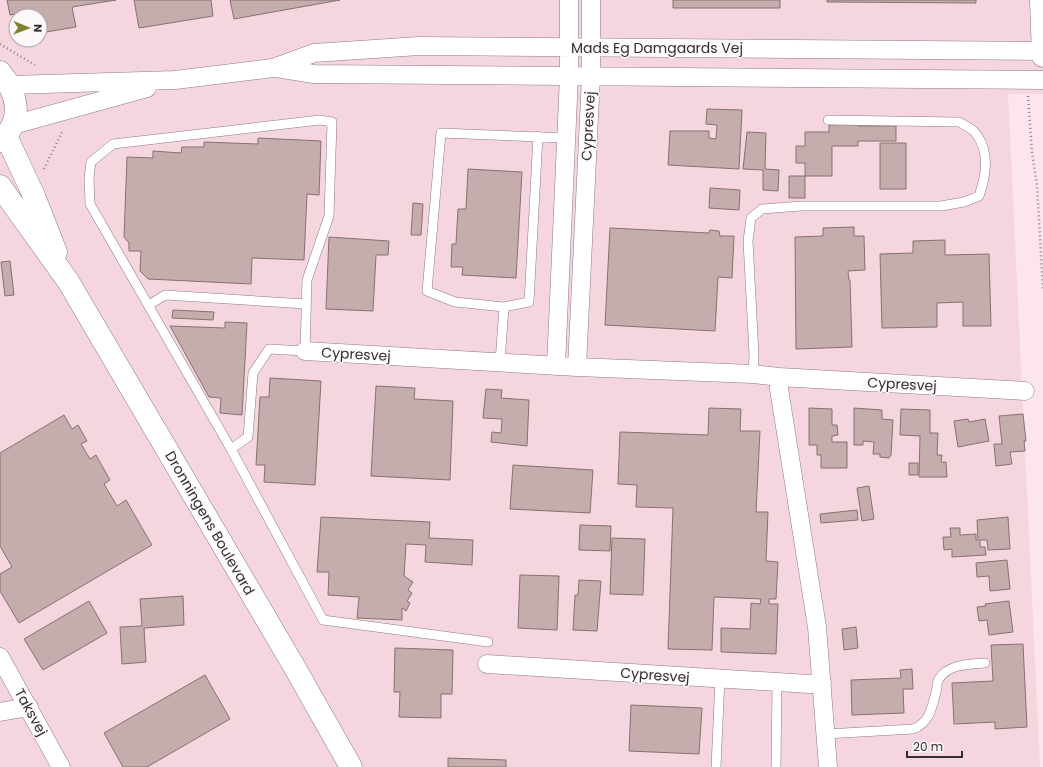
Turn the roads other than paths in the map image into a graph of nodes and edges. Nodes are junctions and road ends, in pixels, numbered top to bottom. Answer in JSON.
{"nodes":[{"id":1,"x":569,"y":0,"type":"edge"},
{"id":2,"x":591,"y":0,"type":"edge"},
{"id":3,"x":1041,"y":0,"type":"edge"},
{"id":4,"x":570,"y":47,"type":"junction"},
{"id":5,"x":591,"y":48,"type":"junction"},
{"id":6,"x":1043,"y":51,"type":"edge"},
{"id":7,"x":1043,"y":56,"type":"edge"},
{"id":8,"x":273,"y":68,"type":"junction"},
{"id":9,"x":569,"y":76,"type":"junction"},
{"id":10,"x":591,"y":76,"type":"junction"},
{"id":11,"x":5,"y":79,"type":"edge"},
{"id":12,"x":175,"y":80,"type":"junction"},
{"id":13,"x":1035,"y":80,"type":"edge"},
{"id":14,"x":828,"y":120,"type":"dead end"},
{"id":15,"x":6,"y":134,"type":"edge"},
{"id":16,"x":538,"y":136,"type":"junction"},
{"id":17,"x":566,"y":138,"type":"junction"},
{"id":18,"x":0,"y":186,"type":"edge"},
{"id":19,"x":68,"y":281,"type":"junction"},
{"id":20,"x":306,"y":304,"type":"junction"},
{"id":21,"x":149,"y":305,"type":"junction"},
{"id":22,"x":504,"y":307,"type":"junction"},
{"id":23,"x":305,"y":352,"type":"junction"},
{"id":24,"x":500,"y":362,"type":"junction"},
{"id":25,"x":556,"y":366,"type":"junction"},
{"id":26,"x":577,"y":367,"type":"junction"},
{"id":27,"x":753,"y":374,"type":"junction"},
{"id":28,"x":779,"y":377,"type":"junction"},
{"id":29,"x":1025,"y":391,"type":"dead end"},
{"id":30,"x":231,"y":449,"type":"junction"},
{"id":31,"x":488,"y":642,"type":"dead end"},
{"id":32,"x":0,"y":657,"type":"edge"},
{"id":33,"x":985,"y":663,"type":"dead end"},
{"id":34,"x":487,"y":664,"type":"dead end"},
{"id":35,"x":720,"y":679,"type":"junction"},
{"id":36,"x":777,"y":683,"type":"junction"},
{"id":37,"x":822,"y":683,"type":"junction"},
{"id":38,"x":29,"y":706,"type":"junction"},
{"id":39,"x":0,"y":712,"type":"edge"},
{"id":40,"x":826,"y":734,"type":"junction"},
{"id":41,"x":61,"y":767,"type":"edge"},
{"id":42,"x":351,"y":767,"type":"edge"},
{"id":43,"x":716,"y":767,"type":"edge"},
{"id":44,"x":776,"y":767,"type":"edge"},
{"id":45,"x":828,"y":767,"type":"edge"}],
"edges":[{"from":1,"to":4,"type":"street","name":"Cypresvej"},
{"from":2,"to":5,"type":"street","name":"Cypresvej"},
{"from":3,"to":6,"type":"main road"},
{"from":4,"to":5,"type":"street","name":"Mads Eg Damgaards Vej"},
{"from":4,"to":8,"type":"street","name":"Mads Eg Damgaards Vej"},
{"from":4,"to":9,"type":"street","name":"Cypresvej"},
{"from":5,"to":6,"type":"street","name":"Mads Eg Damgaards Vej"},
{"from":5,"to":10,"type":"street","name":"Cypresvej"},
{"from":6,"to":7,"type":"main road"},
{"from":8,"to":9,"type":"street","name":"Mads Eg Damgaards Vej"},
{"from":8,"to":12,"type":"street","name":"Mads Eg Damgaards Vej"},
{"from":9,"to":10,"type":"street","name":"Mads Eg Damgaards Vej"},
{"from":9,"to":17,"type":"street","name":"Cypresvej"},
{"from":10,"to":13,"type":"street","name":"Mads Eg Damgaards Vej"},
{"from":10,"to":26,"type":"street","name":"Cypresvej"},
{"from":11,"to":12,"type":"street","name":"Mads Eg Damgaards Vej"},
{"from":11,"to":15,"type":"main road"},
{"from":12,"to":15,"type":"street","name":"Mads Eg Damgaards Vej"},
{"from":14,"to":27,"type":"lane"},
{"from":15,"to":19,"type":"main road","name":"Dronningens Boulevard"},
{"from":16,"to":17,"type":"lane"},
{"from":16,"to":22,"type":"lane"},
{"from":16,"to":22,"type":"lane"},
{"from":17,"to":25,"type":"street","name":"Cypresvej"},
{"from":18,"to":19,"type":"main road","name":"Dronningens Boulevard"},
{"from":19,"to":42,"type":"main road","name":"Dronningens Boulevard"},
{"from":20,"to":21,"type":"lane"},
{"from":20,"to":21,"type":"lane"},
{"from":20,"to":23,"type":"lane"},
{"from":21,"to":30,"type":"lane"},
{"from":22,"to":24,"type":"lane"},
{"from":23,"to":24,"type":"street","name":"Cypresvej"},
{"from":23,"to":30,"type":"lane","name":"Cypresvej"},
{"from":24,"to":25,"type":"street","name":"Cypresvej"},
{"from":25,"to":26,"type":"street","name":"Cypresvej"},
{"from":26,"to":27,"type":"street","name":"Cypresvej"},
{"from":27,"to":28,"type":"street","name":"Cypresvej"},
{"from":28,"to":29,"type":"street","name":"Cypresvej"},
{"from":28,"to":37,"type":"street"},
{"from":30,"to":31,"type":"lane"},
{"from":32,"to":38,"type":"street","name":"Taksvej"},
{"from":33,"to":40,"type":"lane"},
{"from":34,"to":35,"type":"street","name":"Cypresvej"},
{"from":35,"to":36,"type":"street","name":"Cypresvej"},
{"from":35,"to":43,"type":"lane"},
{"from":36,"to":37,"type":"street","name":"Cypresvej"},
{"from":36,"to":44,"type":"lane"},
{"from":37,"to":40,"type":"street"},
{"from":38,"to":39,"type":"street"},
{"from":38,"to":41,"type":"street","name":"Taksvej"},
{"from":40,"to":45,"type":"street"}]}
